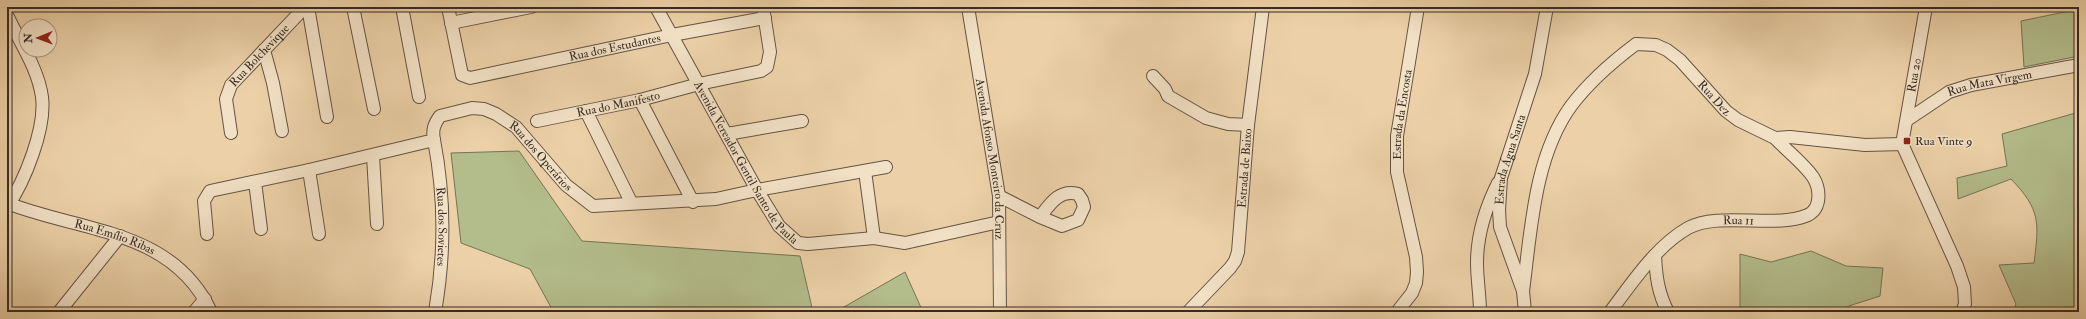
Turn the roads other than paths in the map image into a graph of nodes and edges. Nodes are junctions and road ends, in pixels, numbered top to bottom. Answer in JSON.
{"nodes":[{"id":1,"x":307,"y":7,"type":"edge"},
{"id":2,"x":353,"y":7,"type":"edge"},
{"id":3,"x":402,"y":7,"type":"edge"},
{"id":4,"x":448,"y":7,"type":"edge"},
{"id":5,"x":531,"y":7,"type":"edge"},
{"id":6,"x":656,"y":7,"type":"edge"},
{"id":7,"x":968,"y":7,"type":"edge"},
{"id":8,"x":1263,"y":7,"type":"edge"},
{"id":9,"x":1418,"y":7,"type":"edge"},
{"id":10,"x":1546,"y":7,"type":"edge"},
{"id":11,"x":1926,"y":7,"type":"edge"},
{"id":12,"x":764,"y":12,"type":"edge"},
{"id":13,"x":7,"y":15,"type":"edge"},
{"id":14,"x":451,"y":23,"type":"junction"},
{"id":15,"x":672,"y":35,"type":"junction"},
{"id":16,"x":264,"y":50,"type":"junction"},
{"id":17,"x":2079,"y":65,"type":"edge"},
{"id":18,"x":1153,"y":76,"type":"dead end"},
{"id":19,"x":699,"y":84,"type":"junction"},
{"id":20,"x":419,"y":96,"type":"dead end"},
{"id":21,"x":640,"y":100,"type":"junction"},
{"id":22,"x":374,"y":109,"type":"dead end"},
{"id":23,"x":586,"y":111,"type":"junction"},
{"id":24,"x":327,"y":117,"type":"dead end"},
{"id":25,"x":1906,"y":120,"type":"junction"},
{"id":26,"x":537,"y":121,"type":"dead end"},
{"id":27,"x":802,"y":121,"type":"dead end"},
{"id":28,"x":1248,"y":125,"type":"junction"},
{"id":29,"x":282,"y":131,"type":"dead end"},
{"id":30,"x":231,"y":133,"type":"dead end"},
{"id":31,"x":727,"y":134,"type":"junction"},
{"id":32,"x":1775,"y":138,"type":"junction"},
{"id":33,"x":434,"y":140,"type":"junction"},
{"id":34,"x":1902,"y":144,"type":"junction"},
{"id":35,"x":373,"y":156,"type":"junction"},
{"id":36,"x":886,"y":167,"type":"dead end"},
{"id":37,"x":309,"y":170,"type":"junction"},
{"id":38,"x":865,"y":171,"type":"junction"},
{"id":39,"x":1501,"y":178,"type":"junction"},
{"id":40,"x":255,"y":182,"type":"junction"},
{"id":41,"x":757,"y":190,"type":"junction"},
{"id":42,"x":999,"y":196,"type":"junction"},
{"id":43,"x":631,"y":202,"type":"junction"},
{"id":44,"x":693,"y":202,"type":"junction"},
{"id":45,"x":8,"y":204,"type":"edge"},
{"id":46,"x":1040,"y":217,"type":"dead end"},
{"id":47,"x":999,"y":222,"type":"junction"},
{"id":48,"x":377,"y":224,"type":"dead end"},
{"id":49,"x":261,"y":229,"type":"dead end"},
{"id":50,"x":207,"y":234,"type":"dead end"},
{"id":51,"x":319,"y":234,"type":"dead end"},
{"id":52,"x":120,"y":236,"type":"junction"},
{"id":53,"x":874,"y":238,"type":"junction"},
{"id":54,"x":1655,"y":255,"type":"junction"},
{"id":55,"x":1523,"y":291,"type":"junction"},
{"id":56,"x":205,"y":299,"type":"junction"},
{"id":57,"x":59,"y":312,"type":"edge"},
{"id":58,"x":194,"y":312,"type":"edge"},
{"id":59,"x":211,"y":312,"type":"edge"},
{"id":60,"x":435,"y":312,"type":"edge"},
{"id":61,"x":1000,"y":312,"type":"edge"},
{"id":62,"x":1188,"y":312,"type":"edge"},
{"id":63,"x":1397,"y":312,"type":"edge"},
{"id":64,"x":1480,"y":312,"type":"edge"},
{"id":65,"x":1525,"y":312,"type":"edge"},
{"id":66,"x":1610,"y":312,"type":"edge"},
{"id":67,"x":1668,"y":312,"type":"edge"},
{"id":68,"x":1962,"y":312,"type":"edge"}],
"edges":[{"from":1,"to":16,"type":"street","name":"Rua Bolchevique"},
{"from":1,"to":24,"type":"street"},
{"from":2,"to":22,"type":"street"},
{"from":3,"to":20,"type":"street"},
{"from":4,"to":14,"type":"street"},
{"from":5,"to":14,"type":"street"},
{"from":6,"to":15,"type":"street","name":"Avenida Vereador Gentil Santo de Paula"},
{"from":7,"to":42,"type":"street","name":"Avenida Afonso Monteiro da Cruz"},
{"from":8,"to":28,"type":"street","name":"Estrada de Baixo"},
{"from":9,"to":63,"type":"street","name":"Estrada da Encosta"},
{"from":10,"to":39,"type":"street","name":"Estrada Água Santa"},
{"from":11,"to":25,"type":"street","name":"Rua 20"},
{"from":12,"to":15,"type":"street","name":"Rua dos Estudantes"},
{"from":12,"to":19,"type":"street","name":"Rua do Manifesto"},
{"from":13,"to":45,"type":"street"},
{"from":14,"to":15,"type":"street","name":"Rua dos Estudantes"},
{"from":15,"to":19,"type":"street","name":"Avenida Vereador Gentil Santo de Paula"},
{"from":16,"to":29,"type":"street"},
{"from":16,"to":30,"type":"street","name":"Rua Bolchevique"},
{"from":17,"to":25,"type":"street","name":"Rua Mata Virgem"},
{"from":18,"to":28,"type":"street"},
{"from":19,"to":21,"type":"street","name":"Rua do Manifesto"},
{"from":19,"to":31,"type":"street","name":"Avenida Vereador Gentil Santo de Paula"},
{"from":21,"to":23,"type":"street","name":"Rua do Manifesto"},
{"from":21,"to":44,"type":"street"},
{"from":23,"to":26,"type":"street","name":"Rua do Manifesto"},
{"from":23,"to":43,"type":"street"},
{"from":25,"to":34,"type":"street","name":"Rua 20"},
{"from":27,"to":31,"type":"street"},
{"from":28,"to":62,"type":"street","name":"Estrada de Baixo"},
{"from":31,"to":41,"type":"street","name":"Avenida Vereador Gentil Santo de Paula"},
{"from":32,"to":34,"type":"street","name":"Rua Dez"},
{"from":32,"to":54,"type":"street","name":"Rua 11"},
{"from":32,"to":55,"type":"street","name":"Rua Dez"},
{"from":33,"to":35,"type":"street"},
{"from":33,"to":43,"type":"street","name":"Rua dos Operários"},
{"from":33,"to":60,"type":"street","name":"Rua dos Sovietes"},
{"from":34,"to":68,"type":"street"},
{"from":35,"to":37,"type":"street"},
{"from":35,"to":48,"type":"street"},
{"from":36,"to":38,"type":"street","name":"Rua dos Operários"},
{"from":37,"to":40,"type":"street"},
{"from":37,"to":51,"type":"street"},
{"from":38,"to":41,"type":"street","name":"Rua dos Operários"},
{"from":38,"to":53,"type":"street"},
{"from":39,"to":55,"type":"street","name":"Estrada Água Santa"},
{"from":39,"to":64,"type":"street"},
{"from":40,"to":49,"type":"street"},
{"from":40,"to":50,"type":"street"},
{"from":41,"to":44,"type":"street","name":"Rua dos Operários"},
{"from":41,"to":53,"type":"street","name":"Avenida Vereador Gentil Santo de Paula"},
{"from":42,"to":46,"type":"street"},
{"from":42,"to":47,"type":"street","name":"Avenida Afonso Monteiro da Cruz"},
{"from":43,"to":44,"type":"street","name":"Rua dos Operários"},
{"from":45,"to":52,"type":"street","name":"Rua Emílio Ribas"},
{"from":47,"to":53,"type":"street","name":"Avenida Vereador Gentil Santo de Paula"},
{"from":47,"to":61,"type":"street","name":"Avenida Afonso Monteiro da Cruz"},
{"from":52,"to":56,"type":"street","name":"Rua Emílio Ribas"},
{"from":52,"to":57,"type":"street"},
{"from":54,"to":66,"type":"street","name":"Rua 11"},
{"from":54,"to":67,"type":"street"},
{"from":55,"to":65,"type":"street","name":"Estrada Água Santa"},
{"from":56,"to":58,"type":"street"},
{"from":56,"to":59,"type":"street","name":"Rua Emílio Ribas"}]}
